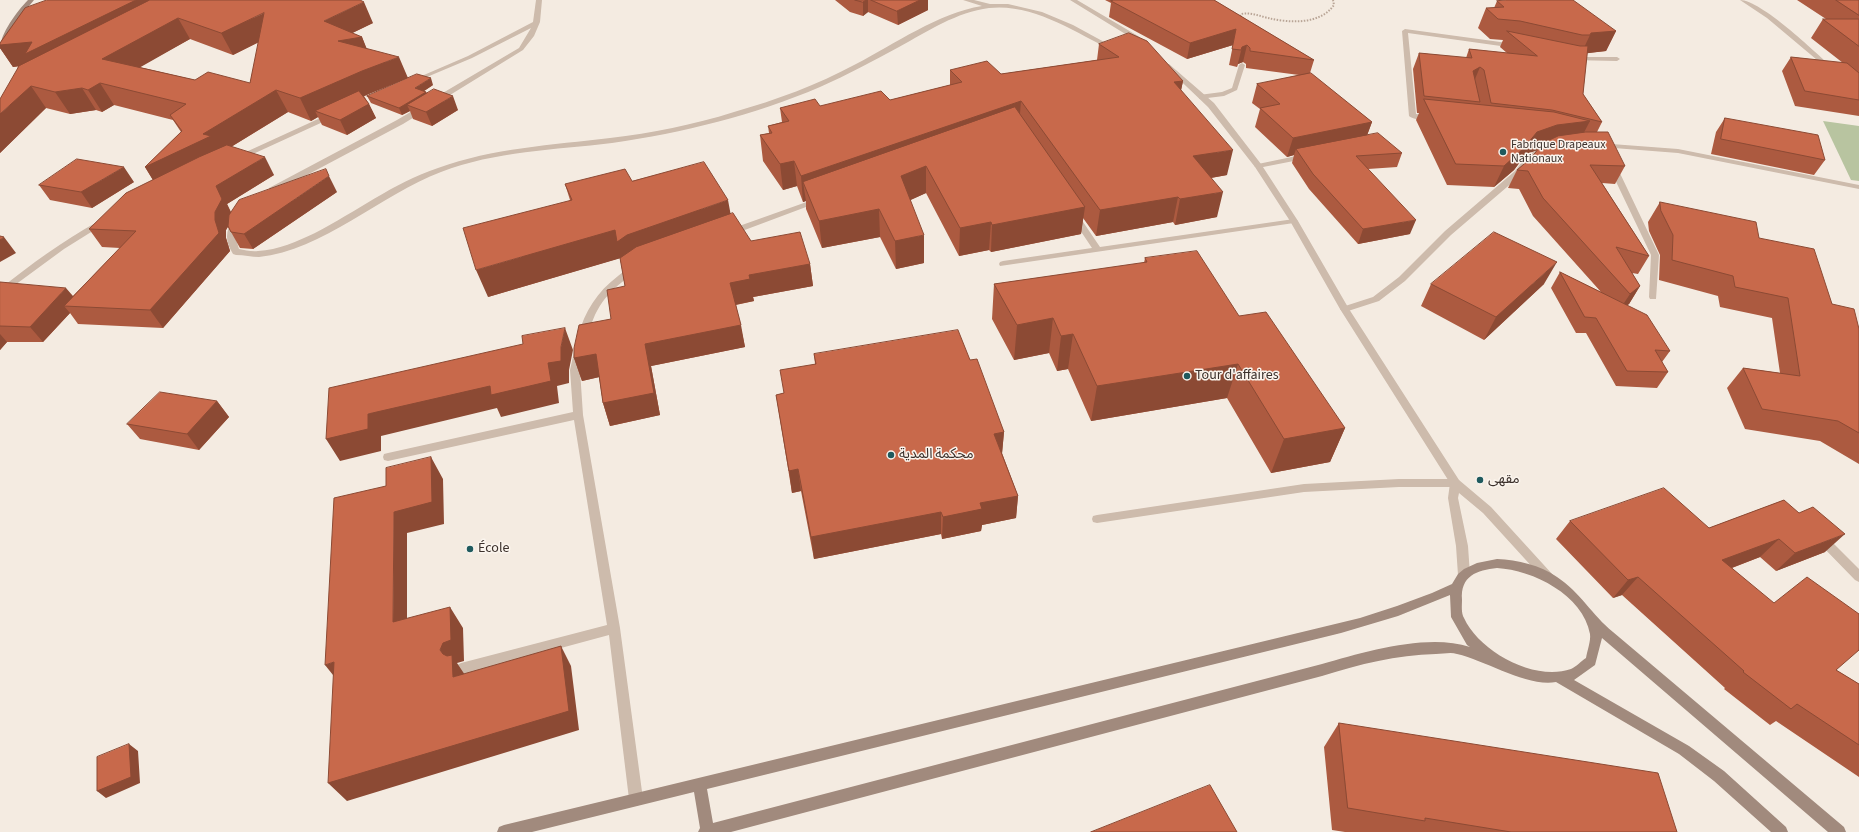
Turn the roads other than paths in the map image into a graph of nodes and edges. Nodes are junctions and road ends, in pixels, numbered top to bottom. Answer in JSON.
{"nodes":[{"id":1,"x":31,"y":0,"type":"edge"},
{"id":2,"x":539,"y":0,"type":"edge"},
{"id":3,"x":966,"y":0,"type":"edge"},
{"id":4,"x":1073,"y":0,"type":"edge"},
{"id":5,"x":1743,"y":0,"type":"edge"},
{"id":6,"x":992,"y":6,"type":"junction"},
{"id":7,"x":537,"y":22,"type":"junction"},
{"id":8,"x":0,"y":47,"type":"edge"},
{"id":9,"x":1148,"y":47,"type":"edge"},
{"id":10,"x":1524,"y":48,"type":"edge"},
{"id":11,"x":1119,"y":51,"type":"edge"},
{"id":12,"x":1565,"y":57,"type":"edge"},
{"id":13,"x":1159,"y":58,"type":"edge"},
{"id":14,"x":1617,"y":59,"type":"dead end"},
{"id":15,"x":1242,"y":65,"type":"edge"},
{"id":16,"x":1161,"y":70,"type":"edge"},
{"id":17,"x":1835,"y":72,"type":"edge"},
{"id":18,"x":1182,"y":79,"type":"junction"},
{"id":19,"x":404,"y":84,"type":"edge"},
{"id":20,"x":1202,"y":97,"type":"junction"},
{"id":21,"x":340,"y":112,"type":"edge"},
{"id":22,"x":1435,"y":118,"type":"edge"},
{"id":23,"x":1554,"y":149,"type":"edge"},
{"id":24,"x":1312,"y":155,"type":"edge"},
{"id":25,"x":235,"y":159,"type":"edge"},
{"id":26,"x":1258,"y":166,"type":"junction"},
{"id":27,"x":1859,"y":187,"type":"edge"},
{"id":28,"x":265,"y":194,"type":"edge"},
{"id":29,"x":831,"y":196,"type":"edge"},
{"id":30,"x":1068,"y":205,"type":"edge"},
{"id":31,"x":240,"y":216,"type":"edge"},
{"id":32,"x":111,"y":219,"type":"edge"},
{"id":33,"x":1294,"y":221,"type":"junction"},
{"id":34,"x":720,"y":236,"type":"edge"},
{"id":35,"x":1098,"y":250,"type":"junction"},
{"id":36,"x":646,"y":263,"type":"edge"},
{"id":37,"x":1003,"y":264,"type":"dead end"},
{"id":38,"x":0,"y":293,"type":"edge"},
{"id":39,"x":1653,"y":297,"type":"dead end"},
{"id":40,"x":1345,"y":309,"type":"junction"},
{"id":41,"x":578,"y":415,"type":"junction"},
{"id":42,"x":388,"y":457,"type":"dead end"},
{"id":43,"x":1455,"y":483,"type":"junction"},
{"id":44,"x":1097,"y":519,"type":"dead end"},
{"id":45,"x":1812,"y":529,"type":"edge"},
{"id":46,"x":1464,"y":575,"type":"junction"},
{"id":47,"x":1859,"y":577,"type":"edge"},
{"id":48,"x":1549,"y":578,"type":"junction"},
{"id":49,"x":1456,"y":587,"type":"junction"},
{"id":50,"x":1591,"y":619,"type":"junction"},
{"id":51,"x":614,"y":628,"type":"junction"},
{"id":52,"x":1498,"y":662,"type":"junction"},
{"id":53,"x":462,"y":669,"type":"dead end"},
{"id":54,"x":1560,"y":678,"type":"junction"},
{"id":55,"x":700,"y":785,"type":"junction"},
{"id":56,"x":636,"y":799,"type":"junction"},
{"id":57,"x":504,"y":832,"type":"edge"},
{"id":58,"x":706,"y":832,"type":"edge"},
{"id":59,"x":1781,"y":832,"type":"edge"},
{"id":60,"x":1839,"y":832,"type":"edge"}],
"edges":[{"from":1,"to":8,"type":"main road"},
{"from":2,"to":7,"type":"street"},
{"from":3,"to":6,"type":"street"},
{"from":4,"to":9,"type":"street"},
{"from":5,"to":17,"type":"street"},
{"from":6,"to":11,"type":"street"},
{"from":6,"to":31,"type":"street"},
{"from":7,"to":19,"type":"street"},
{"from":7,"to":28,"type":"street"},
{"from":10,"to":22,"type":"street"},
{"from":12,"to":14,"type":"street"},
{"from":13,"to":18,"type":"street"},
{"from":15,"to":20,"type":"street"},
{"from":16,"to":18,"type":"street"},
{"from":18,"to":20,"type":"street"},
{"from":20,"to":26,"type":"street"},
{"from":21,"to":25,"type":"street"},
{"from":23,"to":40,"type":"street"},
{"from":24,"to":26,"type":"street"},
{"from":26,"to":33,"type":"street"},
{"from":27,"to":39,"type":"street"},
{"from":29,"to":34,"type":"street"},
{"from":30,"to":35,"type":"street"},
{"from":32,"to":38,"type":"street"},
{"from":33,"to":35,"type":"street"},
{"from":33,"to":40,"type":"street"},
{"from":35,"to":37,"type":"street"},
{"from":36,"to":41,"type":"street"},
{"from":40,"to":43,"type":"street"},
{"from":41,"to":42,"type":"street"},
{"from":41,"to":51,"type":"street"},
{"from":43,"to":44,"type":"street"},
{"from":43,"to":46,"type":"street"},
{"from":43,"to":48,"type":"street"},
{"from":45,"to":47,"type":"street"},
{"from":46,"to":48,"type":"main road"},
{"from":46,"to":49,"type":"main road"},
{"from":48,"to":50,"type":"main road"},
{"from":49,"to":52,"type":"main road"},
{"from":49,"to":55,"type":"main road"},
{"from":50,"to":54,"type":"main road"},
{"from":50,"to":60,"type":"main road"},
{"from":51,"to":53,"type":"street"},
{"from":51,"to":56,"type":"street"},
{"from":52,"to":54,"type":"main road"},
{"from":52,"to":58,"type":"main road"},
{"from":54,"to":59,"type":"main road"},
{"from":55,"to":56,"type":"main road"},
{"from":55,"to":58,"type":"main road"},
{"from":56,"to":57,"type":"main road"}]}
